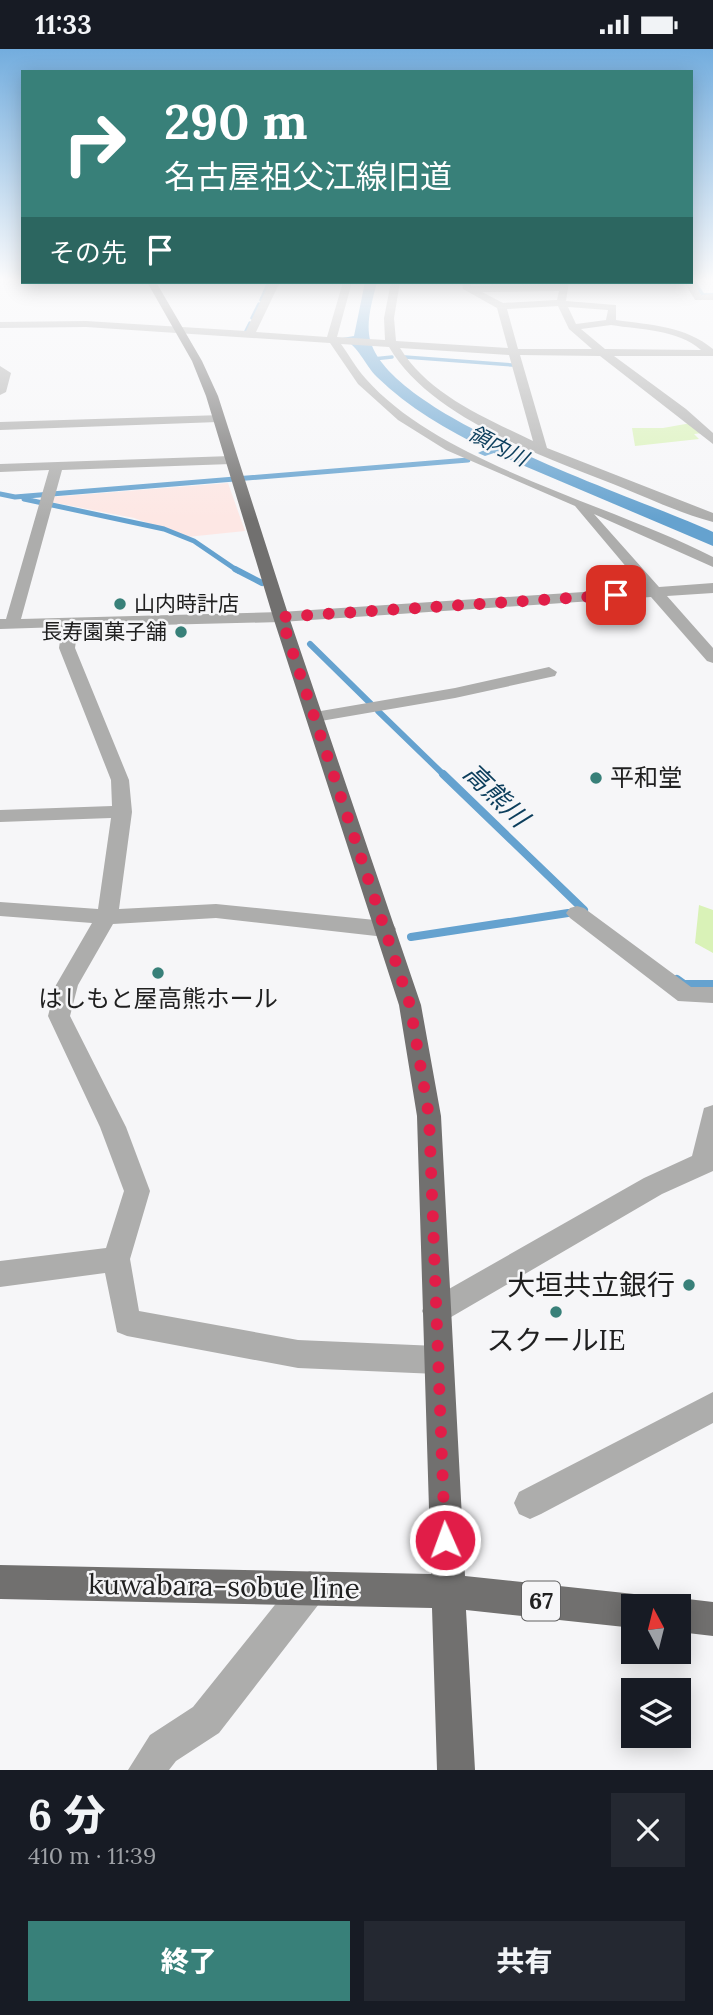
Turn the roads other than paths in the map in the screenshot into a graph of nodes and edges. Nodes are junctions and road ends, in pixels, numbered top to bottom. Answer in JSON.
{"nodes":[{"id":1,"x":195,"y":358,"type":"edge"},
{"id":2,"x":346,"y":358,"type":"edge"},
{"id":3,"x":399,"y":358,"type":"edge"},
{"id":4,"x":516,"y":358,"type":"edge"},
{"id":5,"x":609,"y":358,"type":"edge"},
{"id":6,"x":0,"y":369,"type":"edge"},
{"id":7,"x":0,"y":392,"type":"edge"},
{"id":8,"x":218,"y":418,"type":"junction"},
{"id":9,"x":0,"y":426,"type":"edge"},
{"id":10,"x":713,"y":440,"type":"edge"},
{"id":11,"x":541,"y":448,"type":"junction"},
{"id":12,"x":231,"y":460,"type":"junction"},
{"id":13,"x":57,"y":466,"type":"junction"},
{"id":14,"x":0,"y":468,"type":"edge"},
{"id":15,"x":578,"y":503,"type":"junction"},
{"id":16,"x":713,"y":518,"type":"edge"},
{"id":17,"x":713,"y":563,"type":"edge"},
{"id":18,"x":713,"y":589,"type":"edge"},
{"id":19,"x":655,"y":592,"type":"junction"},
{"id":20,"x":281,"y":617,"type":"junction"},
{"id":21,"x":71,"y":622,"type":"junction"},
{"id":22,"x":6,"y":624,"type":"edge"},
{"id":23,"x":713,"y":658,"type":"edge"},
{"id":24,"x":549,"y":672,"type":"dead end"},
{"id":25,"x":315,"y":717,"type":"junction"},
{"id":26,"x":122,"y":812,"type":"junction"},
{"id":27,"x":0,"y":816,"type":"edge"},
{"id":28,"x":0,"y":909,"type":"edge"},
{"id":29,"x":577,"y":913,"type":"dead end"},
{"id":30,"x":107,"y":918,"type":"junction"},
{"id":31,"x":385,"y":929,"type":"junction"},
{"id":32,"x":713,"y":995,"type":"edge"},
{"id":33,"x":713,"y":1115,"type":"edge"},
{"id":34,"x":116,"y":1259,"type":"junction"},
{"id":35,"x":0,"y":1274,"type":"edge"},
{"id":36,"x":436,"y":1311,"type":"junction"},
{"id":37,"x":438,"y":1360,"type":"junction"},
{"id":38,"x":713,"y":1407,"type":"edge"},
{"id":39,"x":530,"y":1503,"type":"dead end"},
{"id":40,"x":0,"y":1582,"type":"edge"},
{"id":41,"x":310,"y":1588,"type":"junction"},
{"id":42,"x":448,"y":1591,"type":"junction"},
{"id":43,"x":621,"y":1610,"type":"edge"},
{"id":44,"x":691,"y":1616,"type":"edge"},
{"id":45,"x":713,"y":1619,"type":"edge"},
{"id":46,"x":147,"y":1770,"type":"edge"},
{"id":47,"x":456,"y":1770,"type":"edge"}],
"edges":[{"from":1,"to":8,"type":"main road"},
{"from":2,"to":15,"type":"street"},
{"from":3,"to":11,"type":"street"},
{"from":4,"to":11,"type":"street"},
{"from":5,"to":10,"type":"street"},
{"from":6,"to":7,"type":"street"},
{"from":8,"to":9,"type":"street"},
{"from":8,"to":12,"type":"main road"},
{"from":11,"to":16,"type":"street"},
{"from":12,"to":13,"type":"street"},
{"from":12,"to":20,"type":"main road"},
{"from":13,"to":14,"type":"street"},
{"from":13,"to":22,"type":"street"},
{"from":15,"to":17,"type":"street"},
{"from":15,"to":19,"type":"street"},
{"from":18,"to":19,"type":"street"},
{"from":19,"to":20,"type":"street"},
{"from":19,"to":23,"type":"street"},
{"from":20,"to":21,"type":"street"},
{"from":20,"to":25,"type":"main road"},
{"from":21,"to":22,"type":"street"},
{"from":21,"to":26,"type":"street"},
{"from":24,"to":25,"type":"street"},
{"from":25,"to":31,"type":"main road"},
{"from":26,"to":27,"type":"street"},
{"from":26,"to":30,"type":"street"},
{"from":28,"to":30,"type":"street"},
{"from":29,"to":32,"type":"street"},
{"from":30,"to":31,"type":"street"},
{"from":30,"to":34,"type":"street"},
{"from":31,"to":36,"type":"main road"},
{"from":33,"to":36,"type":"street"},
{"from":34,"to":35,"type":"street"},
{"from":34,"to":37,"type":"street"},
{"from":36,"to":37,"type":"main road"},
{"from":37,"to":42,"type":"main road"},
{"from":38,"to":39,"type":"street"},
{"from":40,"to":41,"type":"main road","name":"kuwabara-sobue line"},
{"from":41,"to":42,"type":"main road","name":"kuwabara-sobue line"},
{"from":41,"to":46,"type":"street"},
{"from":42,"to":43,"type":"main road","number":"67"},
{"from":42,"to":47,"type":"main road"},
{"from":44,"to":45,"type":"main road"}]}
